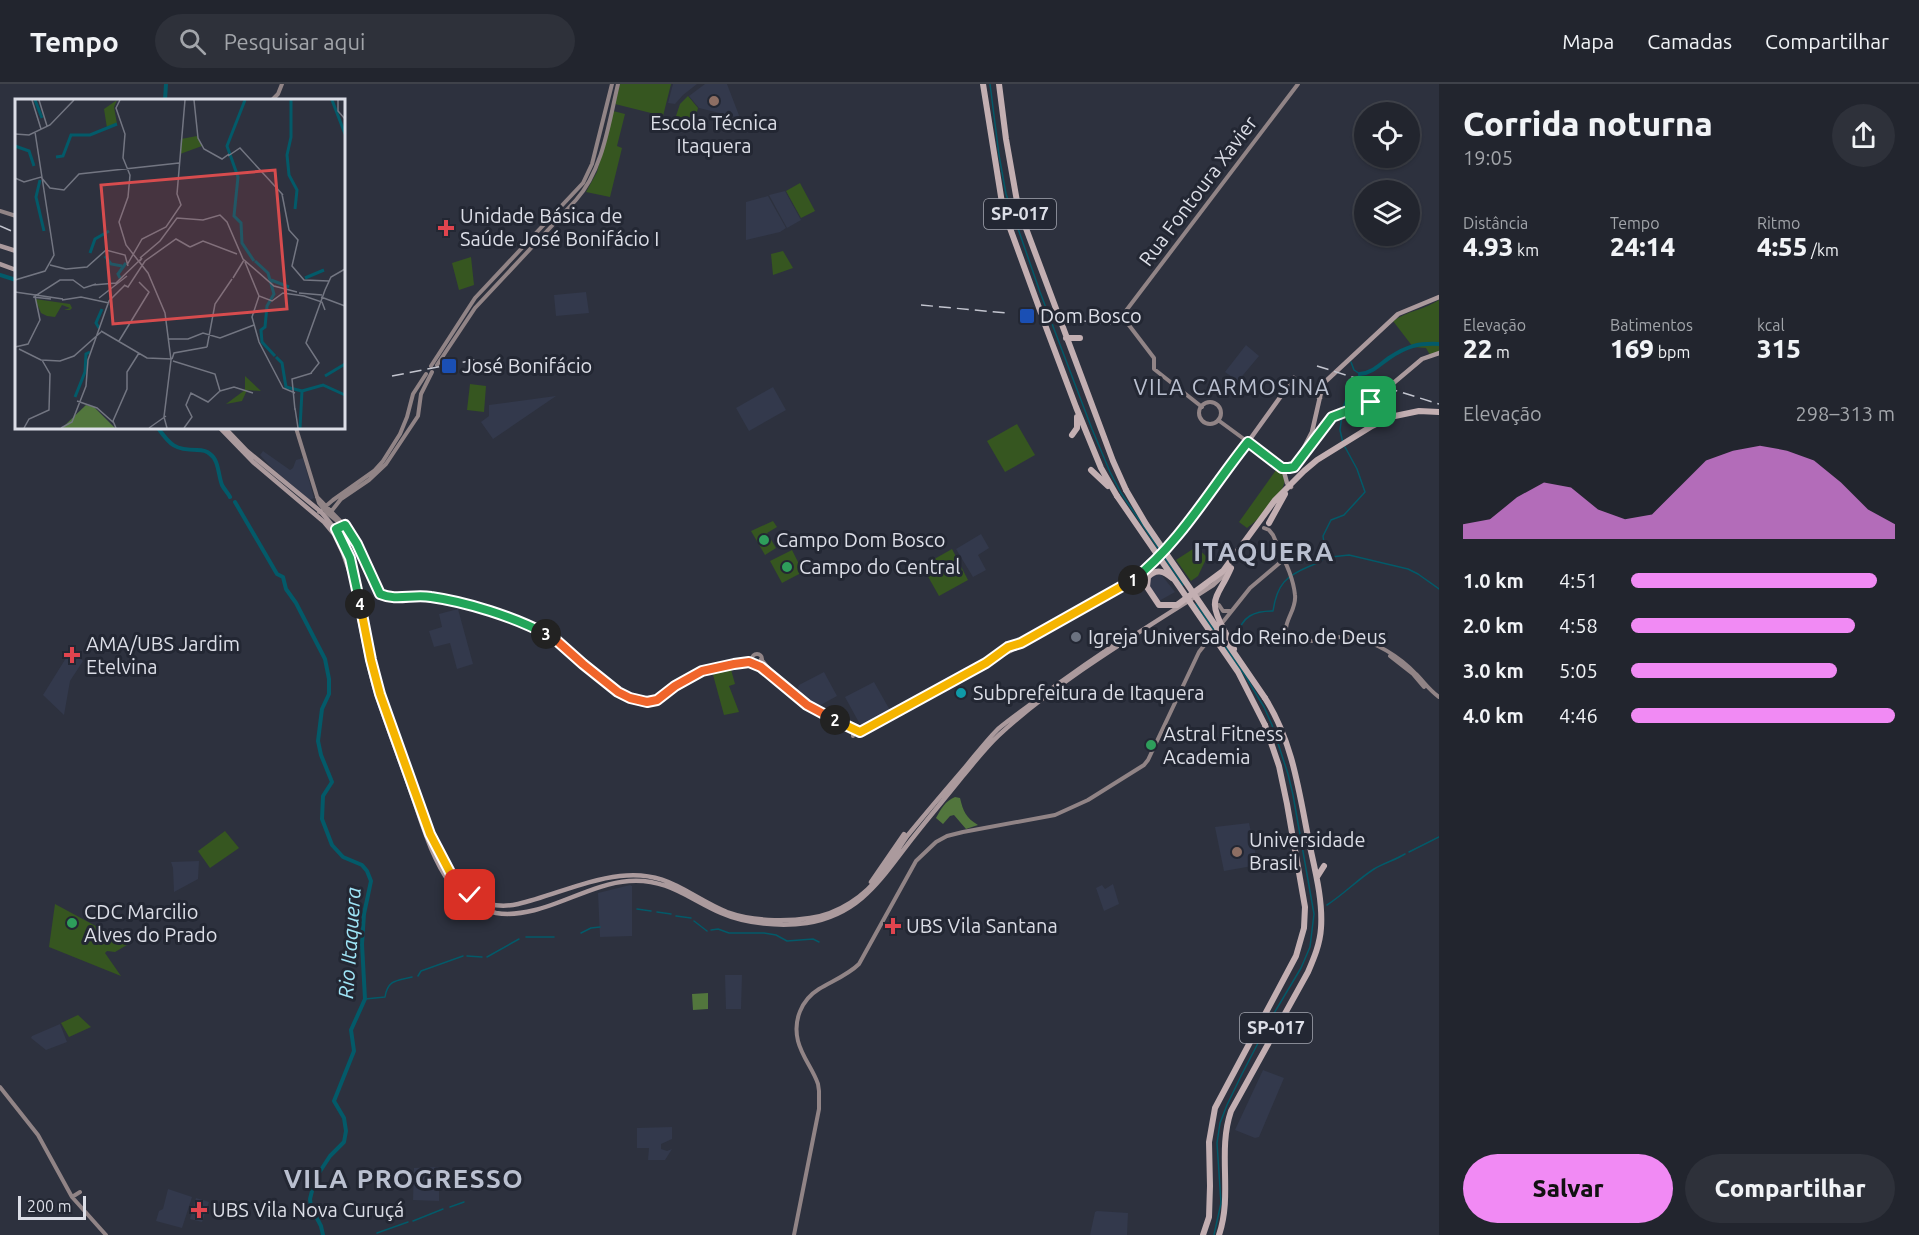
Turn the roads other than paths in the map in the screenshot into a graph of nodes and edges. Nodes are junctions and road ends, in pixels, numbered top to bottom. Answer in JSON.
{"nodes":[{"id":1,"x":282,"y":84,"type":"edge"},
{"id":2,"x":612,"y":84,"type":"edge"},
{"id":3,"x":618,"y":84,"type":"edge"},
{"id":4,"x":983,"y":84,"type":"edge"},
{"id":5,"x":999,"y":84,"type":"edge"},
{"id":6,"x":1298,"y":84,"type":"edge"},
{"id":7,"x":273,"y":99,"type":"edge"},
{"id":8,"x":608,"y":102,"type":"junction"},
{"id":9,"x":613,"y":105,"type":"junction"},
{"id":10,"x":606,"y":108,"type":"junction"},
{"id":11,"x":561,"y":207,"type":"junction"},
{"id":12,"x":0,"y":211,"type":"edge"},
{"id":13,"x":563,"y":214,"type":"junction"},
{"id":14,"x":15,"y":216,"type":"edge"},
{"id":15,"x":0,"y":246,"type":"edge"},
{"id":16,"x":15,"y":251,"type":"edge"},
{"id":17,"x":0,"y":264,"type":"edge"},
{"id":18,"x":15,"y":270,"type":"edge"},
{"id":19,"x":1439,"y":297,"type":"edge"},
{"id":20,"x":1041,"y":313,"type":"dead end"},
{"id":21,"x":1044,"y":322,"type":"dead end"},
{"id":22,"x":1066,"y":338,"type":"junction"},
{"id":23,"x":1080,"y":338,"type":"dead end"},
{"id":24,"x":1439,"y":353,"type":"edge"},
{"id":25,"x":437,"y":365,"type":"dead end"},
{"id":26,"x":430,"y":366,"type":"dead end"},
{"id":27,"x":432,"y":372,"type":"dead end"},
{"id":28,"x":426,"y":374,"type":"dead end"},
{"id":29,"x":1319,"y":395,"type":"junction"},
{"id":30,"x":410,"y":402,"type":"junction"},
{"id":31,"x":420,"y":403,"type":"junction"},
{"id":32,"x":1076,"y":407,"type":"junction"},
{"id":33,"x":1202,"y":407,"type":"junction"},
{"id":34,"x":1439,"y":414,"type":"edge"},
{"id":35,"x":407,"y":417,"type":"junction"},
{"id":36,"x":1218,"y":420,"type":"junction"},
{"id":37,"x":414,"y":422,"type":"junction"},
{"id":38,"x":221,"y":429,"type":"edge"},
{"id":39,"x":226,"y":429,"type":"edge"},
{"id":40,"x":296,"y":429,"type":"edge"},
{"id":41,"x":1072,"y":435,"type":"dead end"},
{"id":42,"x":1248,"y":442,"type":"junction"},
{"id":43,"x":1294,"y":467,"type":"junction"},
{"id":44,"x":1282,"y":468,"type":"junction"},
{"id":45,"x":1091,"y":470,"type":"dead end"},
{"id":46,"x":1289,"y":484,"type":"junction"},
{"id":47,"x":1115,"y":494,"type":"junction"},
{"id":48,"x":1283,"y":494,"type":"junction"},
{"id":49,"x":317,"y":497,"type":"junction"},
{"id":50,"x":333,"y":500,"type":"junction"},
{"id":51,"x":336,"y":504,"type":"junction"},
{"id":52,"x":312,"y":506,"type":"junction"},
{"id":53,"x":321,"y":510,"type":"junction"},
{"id":54,"x":329,"y":512,"type":"junction"},
{"id":55,"x":343,"y":523,"type":"junction"},
{"id":56,"x":1267,"y":525,"type":"joint"},
{"id":57,"x":333,"y":530,"type":"junction"},
{"id":58,"x":1236,"y":558,"type":"junction"},
{"id":59,"x":1283,"y":560,"type":"junction"},
{"id":60,"x":1231,"y":568,"type":"junction"},
{"id":61,"x":1175,"y":581,"type":"junction"},
{"id":62,"x":1177,"y":605,"type":"junction"},
{"id":63,"x":1219,"y":605,"type":"dead end"},
{"id":64,"x":1233,"y":609,"type":"junction"},
{"id":65,"x":1107,"y":652,"type":"junction"},
{"id":66,"x":1236,"y":655,"type":"junction"},
{"id":67,"x":761,"y":659,"type":"junction"},
{"id":68,"x":753,"y":662,"type":"junction"},
{"id":69,"x":780,"y":683,"type":"junction"},
{"id":70,"x":1439,"y":698,"type":"edge"},
{"id":71,"x":853,"y":729,"type":"junction"},
{"id":72,"x":853,"y":736,"type":"dead end"},
{"id":73,"x":970,"y":762,"type":"junction"},
{"id":74,"x":956,"y":772,"type":"dead end"},
{"id":75,"x":1304,"y":816,"type":"junction"},
{"id":76,"x":1314,"y":823,"type":"dead end"},
{"id":77,"x":904,"y":834,"type":"dead end"},
{"id":78,"x":886,"y":860,"type":"junction"},
{"id":79,"x":1324,"y":866,"type":"dead end"},
{"id":80,"x":887,"y":869,"type":"junction"},
{"id":81,"x":1292,"y":873,"type":"dead end"},
{"id":82,"x":1301,"y":878,"type":"junction"},
{"id":83,"x":1317,"y":878,"type":"junction"},
{"id":84,"x":867,"y":890,"type":"junction"},
{"id":85,"x":0,"y":1087,"type":"edge"},
{"id":86,"x":80,"y":1192,"type":"dead end"},
{"id":87,"x":72,"y":1197,"type":"junction"},
{"id":88,"x":106,"y":1235,"type":"edge"},
{"id":89,"x":794,"y":1235,"type":"edge"},
{"id":90,"x":1203,"y":1235,"type":"edge"},
{"id":91,"x":1219,"y":1235,"type":"edge"}],
"edges":[{"from":1,"to":7,"type":"main road"},
{"from":2,"to":8,"type":"main road"},
{"from":3,"to":9,"type":"main road"},
{"from":4,"to":20,"type":"highway","number":"SP-017"},
{"from":5,"to":22,"type":"highway","number":"SP-017"},
{"from":6,"to":33,"type":"main road","name":"Rua Fontoura Xavier"},
{"from":8,"to":9,"type":"main road"},
{"from":8,"to":10,"type":"main road"},
{"from":9,"to":10,"type":"main road"},
{"from":9,"to":13,"type":"main road"},
{"from":10,"to":11,"type":"main road"},
{"from":11,"to":13,"type":"main road"},
{"from":11,"to":26,"type":"main road"},
{"from":12,"to":14,"type":"main road"},
{"from":13,"to":25,"type":"main road"},
{"from":15,"to":16,"type":"main road"},
{"from":17,"to":18,"type":"main road"},
{"from":19,"to":29,"type":"main road"},
{"from":21,"to":32,"type":"highway","number":"SP-017"},
{"from":22,"to":23,"type":"highway"},
{"from":22,"to":66,"type":"highway","number":"SP-017","bridge":true},
{"from":24,"to":43,"type":"main road"},
{"from":27,"to":31,"type":"main road"},
{"from":28,"to":30,"type":"main road"},
{"from":29,"to":42,"type":"main road"},
{"from":29,"to":43,"type":"main road"},
{"from":30,"to":31,"type":"main road"},
{"from":30,"to":35,"type":"main road"},
{"from":31,"to":37,"type":"main road"},
{"from":32,"to":41,"type":"highway"},
{"from":32,"to":47,"type":"highway","number":"SP-017"},
{"from":33,"to":36,"type":"main road"},
{"from":33,"to":36,"type":"main road"},
{"from":34,"to":46,"type":"highway"},
{"from":35,"to":37,"type":"main road"},
{"from":35,"to":50,"type":"main road"},
{"from":36,"to":42,"type":"main road"},
{"from":37,"to":51,"type":"main road"},
{"from":38,"to":52,"type":"main road"},
{"from":39,"to":52,"type":"main road"},
{"from":40,"to":49,"type":"main road"},
{"from":42,"to":44,"type":"main road"},
{"from":42,"to":71,"type":"main road","bridge":true},
{"from":43,"to":44,"type":"main road"},
{"from":44,"to":46,"type":"main road"},
{"from":45,"to":47,"type":"highway"},
{"from":46,"to":48,"type":"highway"},
{"from":47,"to":61,"type":"highway","number":"SP-017","bridge":true},
{"from":48,"to":56,"type":"highway"},
{"from":48,"to":58,"type":"highway"},
{"from":49,"to":52,"type":"main road"},
{"from":49,"to":53,"type":"main road"},
{"from":50,"to":51,"type":"main road"},
{"from":50,"to":53,"type":"main road"},
{"from":51,"to":54,"type":"main road"},
{"from":52,"to":53,"type":"main road"},
{"from":53,"to":54,"type":"main road"},
{"from":53,"to":57,"type":"main road"},
{"from":54,"to":55,"type":"main road"},
{"from":55,"to":57,"type":"main road"},
{"from":55,"to":68,"type":"main road"},
{"from":56,"to":59,"type":"main road"},
{"from":57,"to":80,"type":"main road"},
{"from":57,"to":84,"type":"main road"},
{"from":58,"to":60,"type":"highway"},
{"from":58,"to":62,"type":"highway","bridge":true},
{"from":59,"to":64,"type":"main road"},
{"from":59,"to":70,"type":"main road"},
{"from":60,"to":65,"type":"main road","bridge":true},
{"from":60,"to":66,"type":"highway","bridge":true},
{"from":61,"to":62,"type":"highway"},
{"from":61,"to":82,"type":"highway","number":"SP-017","bridge":true},
{"from":62,"to":65,"type":"main road"},
{"from":63,"to":64,"type":"main road"},
{"from":64,"to":89,"type":"main road","bridge":true},
{"from":65,"to":73,"type":"main road"},
{"from":65,"to":80,"type":"main road"},
{"from":66,"to":75,"type":"highway","number":"SP-017","bridge":true},
{"from":67,"to":68,"type":"main road"},
{"from":67,"to":68,"type":"main road"},
{"from":67,"to":69,"type":"main road"},
{"from":68,"to":69,"type":"main road"},
{"from":69,"to":71,"type":"main road"},
{"from":71,"to":72,"type":"main road"},
{"from":73,"to":74,"type":"main road"},
{"from":73,"to":80,"type":"main road"},
{"from":75,"to":76,"type":"highway"},
{"from":75,"to":83,"type":"highway","number":"SP-017"},
{"from":77,"to":78,"type":"main road"},
{"from":78,"to":80,"type":"main road"},
{"from":78,"to":84,"type":"main road"},
{"from":79,"to":83,"type":"highway"},
{"from":80,"to":84,"type":"main road"},
{"from":81,"to":82,"type":"highway"},
{"from":82,"to":90,"type":"highway","number":"SP-017"},
{"from":83,"to":91,"type":"highway","number":"SP-017"},
{"from":85,"to":87,"type":"main road"},
{"from":86,"to":87,"type":"main road"},
{"from":87,"to":88,"type":"main road"}]}
